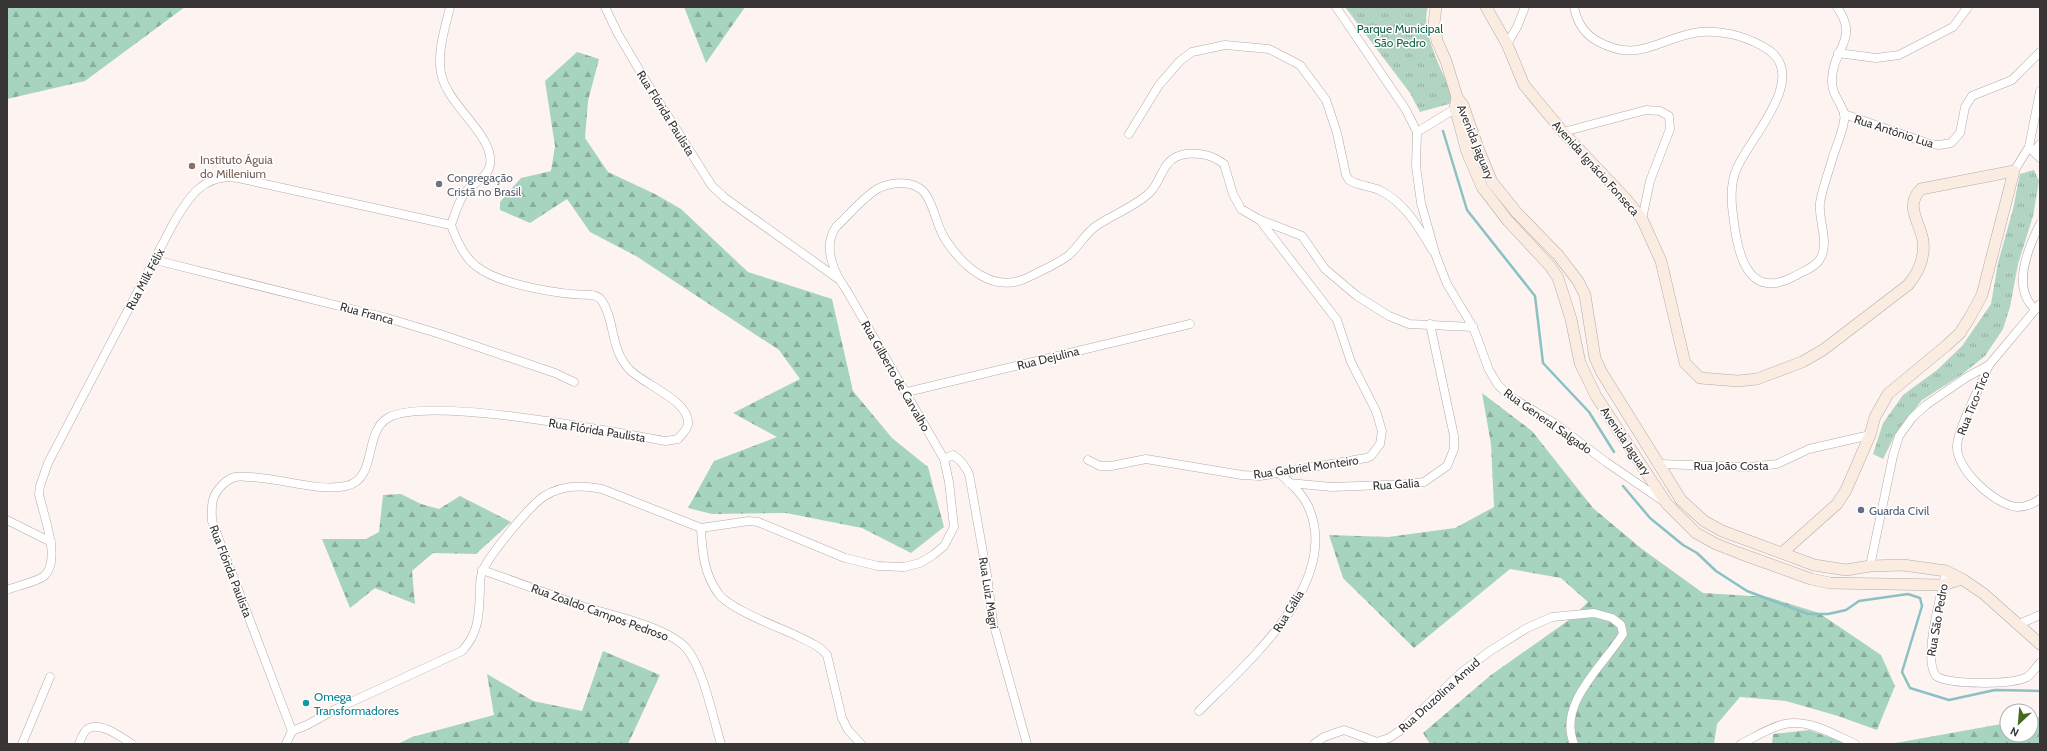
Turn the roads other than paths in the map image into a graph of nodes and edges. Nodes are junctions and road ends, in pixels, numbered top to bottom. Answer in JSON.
{"nodes":[{"id":1,"x":450,"y":7,"type":"edge"},
{"id":2,"x":605,"y":7,"type":"edge"},
{"id":3,"x":1336,"y":7,"type":"edge"},
{"id":4,"x":1436,"y":7,"type":"edge"},
{"id":5,"x":1486,"y":7,"type":"edge"},
{"id":6,"x":1525,"y":7,"type":"edge"},
{"id":7,"x":1574,"y":7,"type":"edge"},
{"id":8,"x":1837,"y":7,"type":"edge"},
{"id":9,"x":1968,"y":7,"type":"edge"},
{"id":10,"x":1507,"y":44,"type":"junction"},
{"id":11,"x":2040,"y":52,"type":"edge"},
{"id":12,"x":1838,"y":53,"type":"junction"},
{"id":13,"x":2040,"y":91,"type":"edge"},
{"id":14,"x":1458,"y":103,"type":"junction"},
{"id":15,"x":1844,"y":114,"type":"junction"},
{"id":16,"x":1417,"y":132,"type":"junction"},
{"id":17,"x":1563,"y":132,"type":"junction"},
{"id":18,"x":1129,"y":134,"type":"dead end"},
{"id":19,"x":2040,"y":144,"type":"edge"},
{"id":20,"x":2034,"y":152,"type":"edge"},
{"id":21,"x":2014,"y":170,"type":"junction"},
{"id":22,"x":1642,"y":218,"type":"junction"},
{"id":23,"x":1258,"y":219,"type":"junction"},
{"id":24,"x":2040,"y":224,"type":"edge"},
{"id":25,"x":451,"y":225,"type":"junction"},
{"id":26,"x":1558,"y":255,"type":"junction"},
{"id":27,"x":1436,"y":256,"type":"junction"},
{"id":28,"x":155,"y":260,"type":"junction"},
{"id":29,"x":1546,"y":262,"type":"junction"},
{"id":30,"x":837,"y":278,"type":"junction"},
{"id":31,"x":2038,"y":307,"type":"edge"},
{"id":32,"x":1190,"y":324,"type":"dead end"},
{"id":33,"x":1430,"y":324,"type":"junction"},
{"id":34,"x":1473,"y":327,"type":"junction"},
{"id":35,"x":1989,"y":365,"type":"junction"},
{"id":36,"x":574,"y":382,"type":"dead end"},
{"id":37,"x":907,"y":392,"type":"junction"},
{"id":38,"x":1870,"y":434,"type":"junction"},
{"id":39,"x":944,"y":459,"type":"junction"},
{"id":40,"x":1088,"y":460,"type":"dead end"},
{"id":41,"x":1659,"y":464,"type":"junction"},
{"id":42,"x":1278,"y":472,"type":"junction"},
{"id":43,"x":1290,"y":483,"type":"junction"},
{"id":44,"x":2040,"y":499,"type":"edge"},
{"id":45,"x":1667,"y":504,"type":"junction"},
{"id":46,"x":7,"y":520,"type":"edge"},
{"id":47,"x":701,"y":528,"type":"junction"},
{"id":48,"x":51,"y":542,"type":"junction"},
{"id":49,"x":1753,"y":543,"type":"junction"},
{"id":50,"x":1739,"y":553,"type":"junction"},
{"id":51,"x":1782,"y":553,"type":"junction"},
{"id":52,"x":1870,"y":566,"type":"junction"},
{"id":53,"x":482,"y":570,"type":"junction"},
{"id":54,"x":1946,"y":571,"type":"junction"},
{"id":55,"x":1962,"y":579,"type":"junction"},
{"id":56,"x":1943,"y":585,"type":"junction"},
{"id":57,"x":7,"y":590,"type":"edge"},
{"id":58,"x":2040,"y":615,"type":"edge"},
{"id":59,"x":2019,"y":624,"type":"junction"},
{"id":60,"x":2040,"y":644,"type":"edge"},
{"id":61,"x":2040,"y":663,"type":"edge"},
{"id":62,"x":50,"y":677,"type":"dead end"},
{"id":63,"x":1199,"y":711,"type":"dead end"},
{"id":64,"x":292,"y":731,"type":"junction"},
{"id":65,"x":1376,"y":743,"type":"edge"},
{"id":66,"x":22,"y":744,"type":"edge"},
{"id":67,"x":79,"y":744,"type":"edge"},
{"id":68,"x":132,"y":744,"type":"edge"},
{"id":69,"x":286,"y":744,"type":"edge"},
{"id":70,"x":721,"y":744,"type":"edge"},
{"id":71,"x":861,"y":744,"type":"edge"},
{"id":72,"x":1027,"y":744,"type":"edge"},
{"id":73,"x":1314,"y":744,"type":"edge"},
{"id":74,"x":1574,"y":744,"type":"edge"},
{"id":75,"x":1741,"y":744,"type":"edge"},
{"id":76,"x":1855,"y":744,"type":"edge"}],
"edges":[{"from":1,"to":25,"type":"street"},
{"from":2,"to":30,"type":"street","name":"Rua Flórida Paulista"},
{"from":3,"to":16,"type":"street","name":"Rua General Salgado"},
{"from":4,"to":14,"type":"street","name":"Avenida Jaguary"},
{"from":5,"to":10,"type":"street","name":"Avenida Ignácio Fonseca"},
{"from":6,"to":10,"type":"street"},
{"from":7,"to":15,"type":"street"},
{"from":8,"to":12,"type":"street"},
{"from":9,"to":12,"type":"street"},
{"from":10,"to":17,"type":"street","name":"Avenida Ignácio Fonseca"},
{"from":11,"to":15,"type":"street","name":"Rua Antônio Lua"},
{"from":12,"to":15,"type":"street"},
{"from":13,"to":20,"type":"street"},
{"from":14,"to":16,"type":"street"},
{"from":14,"to":26,"type":"street","name":"Avenida Jaguary"},
{"from":14,"to":29,"type":"street","name":"Avenida Jaguary"},
{"from":16,"to":27,"type":"street","name":"Rua General Salgado"},
{"from":17,"to":22,"type":"street","name":"Avenida Ignácio Fonseca"},
{"from":17,"to":22,"type":"street"},
{"from":18,"to":27,"type":"street"},
{"from":19,"to":20,"type":"street"},
{"from":20,"to":21,"type":"street"},
{"from":21,"to":22,"type":"street","name":"Avenida Ignácio Fonseca"},
{"from":21,"to":38,"type":"street"},
{"from":23,"to":30,"type":"street","name":"Rua Gilberto de Carvalho"},
{"from":23,"to":33,"type":"street","name":"Rua Gilberto de Carvalho"},
{"from":23,"to":42,"type":"street","name":"Rua Gabriel Monteiro"},
{"from":24,"to":31,"type":"street"},
{"from":25,"to":28,"type":"street","name":"Rua Milk Félix"},
{"from":25,"to":64,"type":"street","name":"Rua Flórida Paulista"},
{"from":26,"to":29,"type":"street"},
{"from":26,"to":41,"type":"street","name":"Avenida Jaguary"},
{"from":27,"to":34,"type":"street","name":"Rua General Salgado"},
{"from":28,"to":36,"type":"street","name":"Rua Franca"},
{"from":28,"to":48,"type":"street","name":"Rua Milk Félix"},
{"from":29,"to":45,"type":"street","name":"Avenida Jaguary"},
{"from":30,"to":37,"type":"street","name":"Rua Gilberto de Carvalho"},
{"from":31,"to":35,"type":"street"},
{"from":32,"to":37,"type":"street","name":"Rua Dejulina"},
{"from":33,"to":34,"type":"street","name":"Rua Gilberto de Carvalho"},
{"from":33,"to":43,"type":"street","name":"Rua Galia"},
{"from":34,"to":45,"type":"street","name":"Rua General Salgado"},
{"from":35,"to":44,"type":"street","name":"Rua Tico-Tico"},
{"from":35,"to":52,"type":"street"},
{"from":37,"to":39,"type":"street","name":"Rua Gilberto de Carvalho"},
{"from":38,"to":41,"type":"street","name":"Rua João Costa"},
{"from":38,"to":51,"type":"street"},
{"from":39,"to":47,"type":"street","name":"Rua Gilberto de Carvalho"},
{"from":39,"to":72,"type":"street","name":"Rua Luiz Magri"},
{"from":40,"to":42,"type":"street","name":"Rua Gabriel Monteiro"},
{"from":41,"to":49,"type":"street","name":"Avenida Jaguary"},
{"from":42,"to":43,"type":"street","name":"Rua Gália"},
{"from":43,"to":63,"type":"street","name":"Rua Gália"},
{"from":45,"to":50,"type":"street","name":"Avenida Jaguary"},
{"from":46,"to":48,"type":"street"},
{"from":47,"to":53,"type":"street","name":"Rua Gilberto de Carvalho"},
{"from":47,"to":71,"type":"street"},
{"from":48,"to":57,"type":"street","name":"Rua Milk Félix"},
{"from":49,"to":50,"type":"street"},
{"from":49,"to":51,"type":"street","name":"Avenida Jaguary"},
{"from":50,"to":56,"type":"street","name":"Avenida Jaguary"},
{"from":51,"to":52,"type":"street","name":"Avenida Jaguary"},
{"from":52,"to":54,"type":"street","name":"Avenida Jaguary"},
{"from":53,"to":64,"type":"street"},
{"from":53,"to":70,"type":"street","name":"Rua Zoaldo Campos Pedroso"},
{"from":54,"to":55,"type":"street","name":"Avenida Jaguary"},
{"from":54,"to":56,"type":"street","name":"Rua São Pedro"},
{"from":55,"to":56,"type":"street","name":"Avenida Jaguary"},
{"from":55,"to":59,"type":"street","name":"Avenida Jaguary"},
{"from":56,"to":61,"type":"street","name":"Rua São Pedro"},
{"from":58,"to":59,"type":"street"},
{"from":59,"to":60,"type":"street","name":"Avenida Jaguary"},
{"from":62,"to":66,"type":"street"},
{"from":64,"to":69,"type":"street"},
{"from":65,"to":73,"type":"street"},
{"from":65,"to":74,"type":"street","name":"Rua Druzolina Amud"},
{"from":67,"to":68,"type":"street"},
{"from":75,"to":76,"type":"street"}]}
